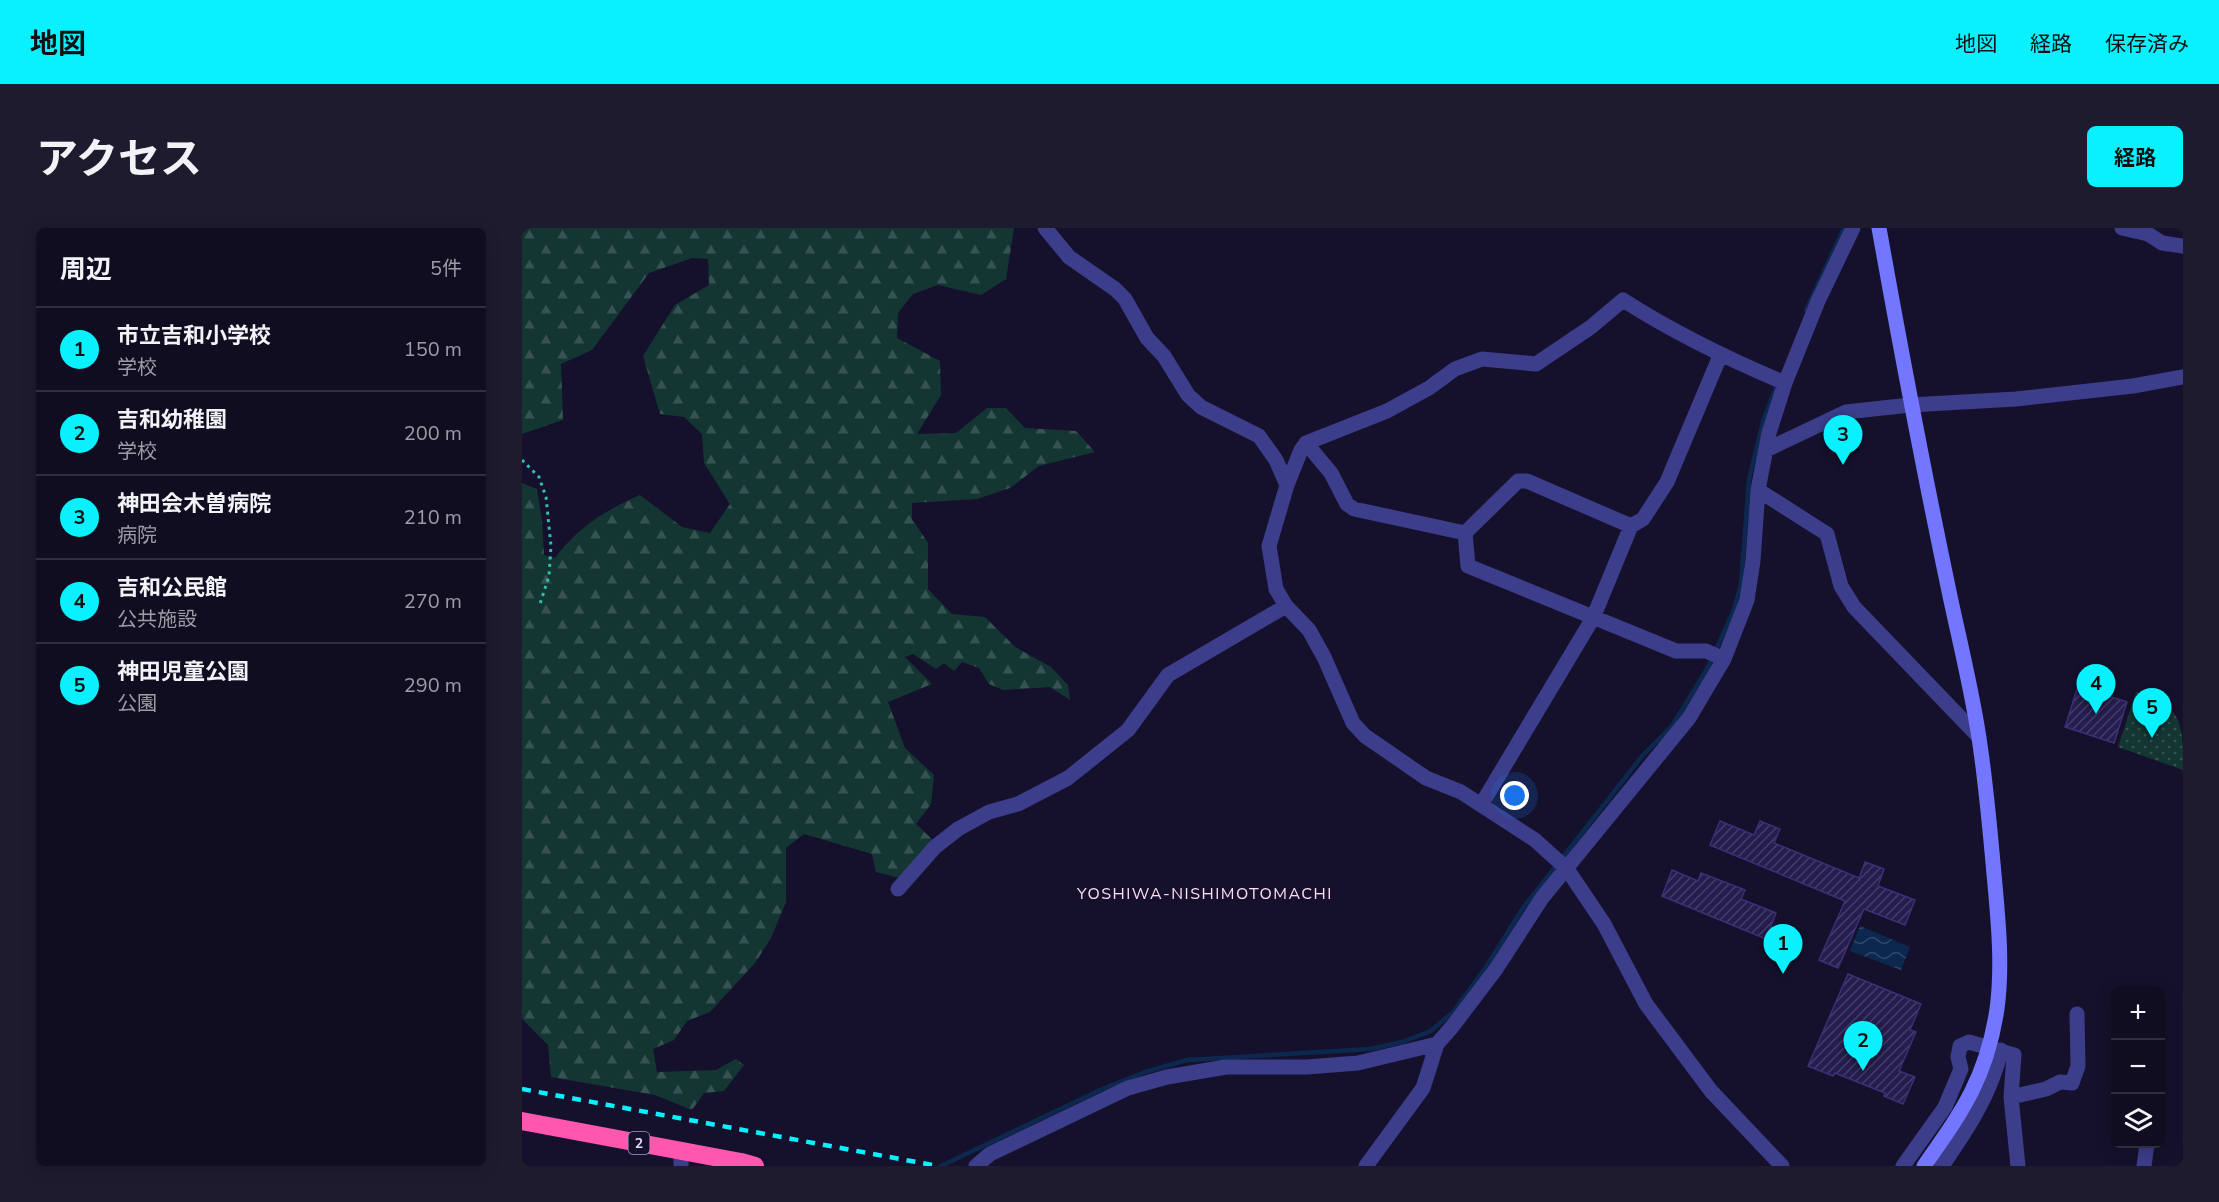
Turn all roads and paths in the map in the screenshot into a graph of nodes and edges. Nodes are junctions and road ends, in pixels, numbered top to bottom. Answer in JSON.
{"nodes":[{"id":1,"x":1046,"y":228,"type":"edge"},
{"id":2,"x":1853,"y":228,"type":"edge"},
{"id":3,"x":1879,"y":228,"type":"edge"},
{"id":4,"x":2122,"y":228,"type":"edge"},
{"id":5,"x":2183,"y":246,"type":"edge"},
{"id":6,"x":1720,"y":356,"type":"junction"},
{"id":7,"x":2183,"y":377,"type":"edge"},
{"id":8,"x":1785,"y":383,"type":"junction"},
{"id":9,"x":1910,"y":405,"type":"junction"},
{"id":10,"x":1306,"y":443,"type":"junction"},
{"id":11,"x":1766,"y":450,"type":"junction"},
{"id":12,"x":522,"y":460,"type":"edge"},
{"id":13,"x":1287,"y":485,"type":"junction"},
{"id":14,"x":1758,"y":490,"type":"junction"},
{"id":15,"x":1631,"y":526,"type":"junction"},
{"id":16,"x":1465,"y":533,"type":"junction"},
{"id":17,"x":1286,"y":606,"type":"junction"},
{"id":18,"x":539,"y":607,"type":"dead end"},
{"id":19,"x":1593,"y":618,"type":"junction"},
{"id":20,"x":1724,"y":659,"type":"junction"},
{"id":21,"x":1979,"y":737,"type":"junction"},
{"id":22,"x":1481,"y":805,"type":"junction"},
{"id":23,"x":1567,"y":869,"type":"junction"},
{"id":24,"x":898,"y":889,"type":"dead end"},
{"id":25,"x":2077,"y":1014,"type":"dead end"},
{"id":26,"x":1437,"y":1044,"type":"junction"},
{"id":27,"x":1995,"y":1049,"type":"junction"},
{"id":28,"x":2011,"y":1097,"type":"junction"},
{"id":29,"x":522,"y":1121,"type":"edge"},
{"id":30,"x":2146,"y":1148,"type":"edge"},
{"id":31,"x":681,"y":1159,"type":"edge"},
{"id":32,"x":755,"y":1166,"type":"edge"},
{"id":33,"x":976,"y":1166,"type":"edge"},
{"id":34,"x":1366,"y":1166,"type":"edge"},
{"id":35,"x":1782,"y":1166,"type":"edge"},
{"id":36,"x":1903,"y":1166,"type":"edge"},
{"id":37,"x":1924,"y":1166,"type":"edge"},
{"id":38,"x":1942,"y":1166,"type":"edge"},
{"id":39,"x":2018,"y":1166,"type":"edge"},
{"id":40,"x":2144,"y":1166,"type":"edge"}],
"edges":[{"from":1,"to":13,"type":"street"},
{"from":2,"to":8,"type":"street"},
{"from":3,"to":9,"type":"street"},
{"from":4,"to":5,"type":"street"},
{"from":6,"to":8,"type":"street"},
{"from":6,"to":10,"type":"street"},
{"from":6,"to":15,"type":"street"},
{"from":7,"to":9,"type":"street"},
{"from":8,"to":11,"type":"street"},
{"from":9,"to":11,"type":"street"},
{"from":9,"to":21,"type":"street"},
{"from":10,"to":13,"type":"street"},
{"from":10,"to":16,"type":"street"},
{"from":11,"to":14,"type":"street"},
{"from":12,"to":18,"type":"path"},
{"from":13,"to":17,"type":"street"},
{"from":14,"to":20,"type":"street"},
{"from":14,"to":21,"type":"street"},
{"from":15,"to":16,"type":"street"},
{"from":15,"to":19,"type":"street"},
{"from":16,"to":19,"type":"street"},
{"from":17,"to":22,"type":"street"},
{"from":17,"to":24,"type":"street"},
{"from":19,"to":20,"type":"street"},
{"from":19,"to":22,"type":"street"},
{"from":20,"to":23,"type":"street"},
{"from":21,"to":27,"type":"street"},
{"from":22,"to":23,"type":"street"},
{"from":23,"to":26,"type":"street"},
{"from":23,"to":35,"type":"street"},
{"from":25,"to":28,"type":"street"},
{"from":26,"to":33,"type":"street"},
{"from":26,"to":34,"type":"street"},
{"from":27,"to":28,"type":"street"},
{"from":27,"to":36,"type":"street"},
{"from":27,"to":37,"type":"street"},
{"from":27,"to":38,"type":"street"},
{"from":28,"to":39,"type":"street"},
{"from":29,"to":31,"type":"highway","number":"2"},
{"from":30,"to":40,"type":"street"},
{"from":31,"to":32,"type":"highway","number":"2"}]}
